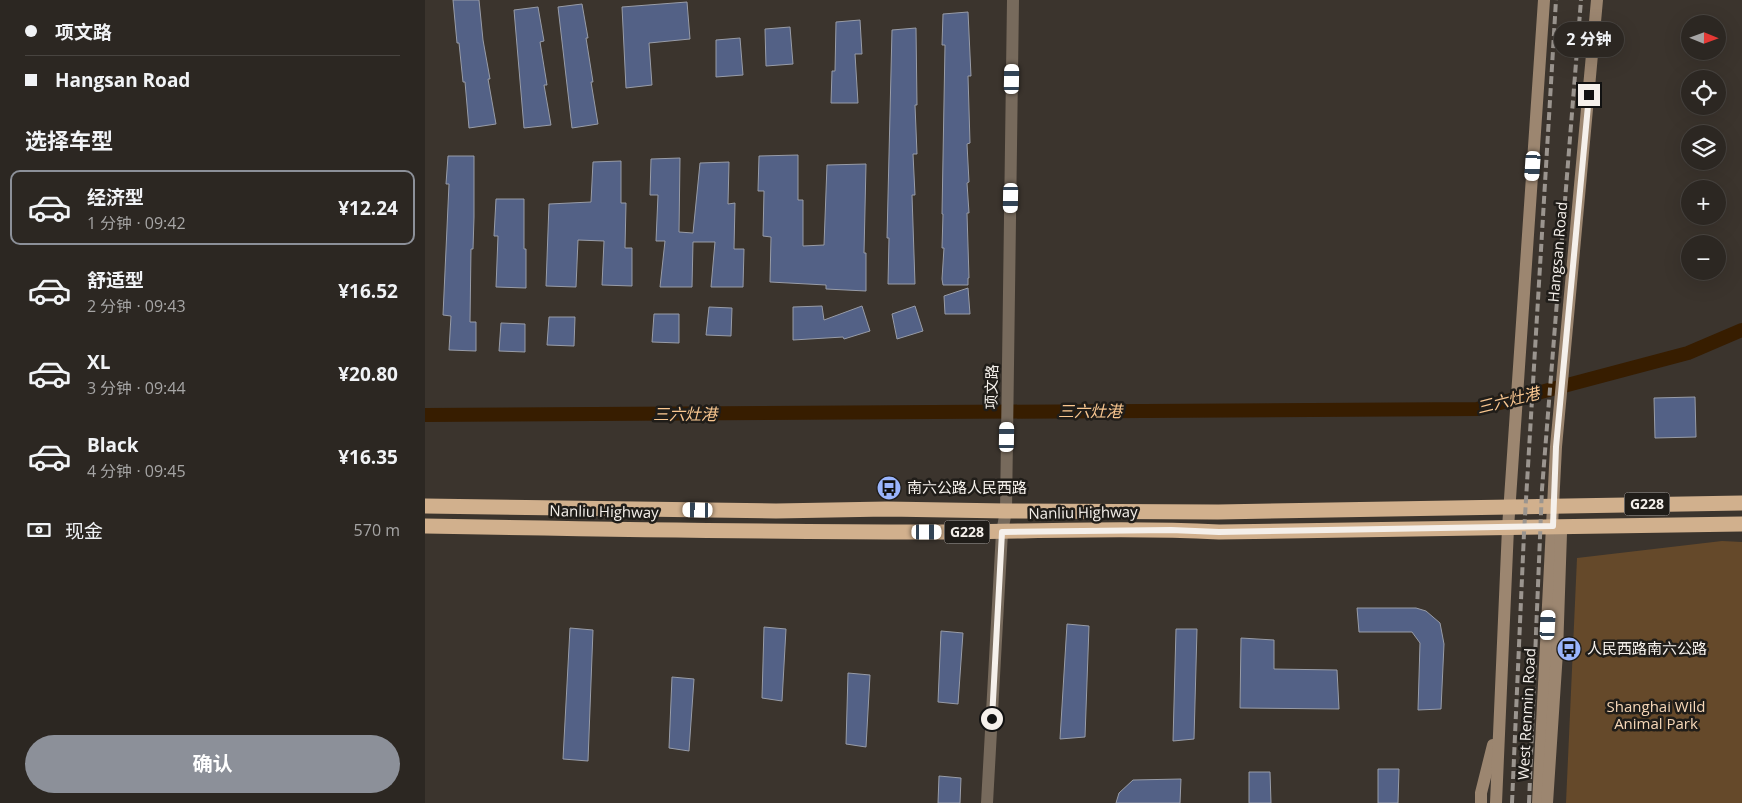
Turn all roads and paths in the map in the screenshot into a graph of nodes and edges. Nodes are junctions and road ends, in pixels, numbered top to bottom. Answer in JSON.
{"nodes":[{"id":1,"x":1013,"y":0,"type":"edge"},
{"id":2,"x":1544,"y":0,"type":"edge"},
{"id":3,"x":1597,"y":0,"type":"edge"},
{"id":4,"x":1742,"y":503,"type":"edge"},
{"id":5,"x":425,"y":506,"type":"edge"},
{"id":6,"x":1510,"y":506,"type":"junction"},
{"id":7,"x":1553,"y":506,"type":"junction"},
{"id":8,"x":1006,"y":511,"type":"junction"},
{"id":9,"x":1742,"y":524,"type":"edge"},
{"id":10,"x":425,"y":526,"type":"edge"},
{"id":11,"x":1557,"y":526,"type":"junction"},
{"id":12,"x":1508,"y":528,"type":"junction"},
{"id":13,"x":1002,"y":532,"type":"junction"},
{"id":14,"x":1500,"y":718,"type":"junction"},
{"id":15,"x":987,"y":803,"type":"edge"},
{"id":16,"x":1481,"y":803,"type":"edge"},
{"id":17,"x":1496,"y":803,"type":"edge"},
{"id":18,"x":1538,"y":803,"type":"edge"},
{"id":19,"x":1547,"y":803,"type":"edge"}],
"edges":[{"from":1,"to":8,"type":"street","name":"项文路"},
{"from":2,"to":6,"type":"main road","name":"West Renmin Road"},
{"from":3,"to":7,"type":"main road","name":"Hangsan Road"},
{"from":4,"to":7,"type":"highway","name":"Nanliu Highway","number":"G228"},
{"from":5,"to":8,"type":"highway","name":"Nanliu Highway","number":"G228"},
{"from":6,"to":7,"type":"highway","name":"Nanliu Highway"},
{"from":6,"to":8,"type":"highway","name":"Nanliu Highway","number":"G228"},
{"from":6,"to":12,"type":"main road","name":"West Renmin Road"},
{"from":7,"to":11,"type":"main road","name":"West Renmin Road"},
{"from":8,"to":13,"type":"street","name":"项文路"},
{"from":9,"to":11,"type":"highway","name":"Nanliu Highway","number":"G228"},
{"from":10,"to":13,"type":"highway","name":"Nanliu Highway","number":"G228"},
{"from":11,"to":12,"type":"highway","name":"Nanliu Highway"},
{"from":11,"to":18,"type":"main road","name":"West Renmin Road"},
{"from":11,"to":19,"type":"main road","name":"West Renmin Road"},
{"from":12,"to":13,"type":"highway","name":"Nanliu Highway","number":"G228"},
{"from":12,"to":14,"type":"main road","name":"West Renmin Road"},
{"from":13,"to":15,"type":"street","name":"项文路"},
{"from":14,"to":16,"type":"main road","name":"West Renmin Road"},
{"from":14,"to":17,"type":"main road","name":"West Renmin Road"}]}
